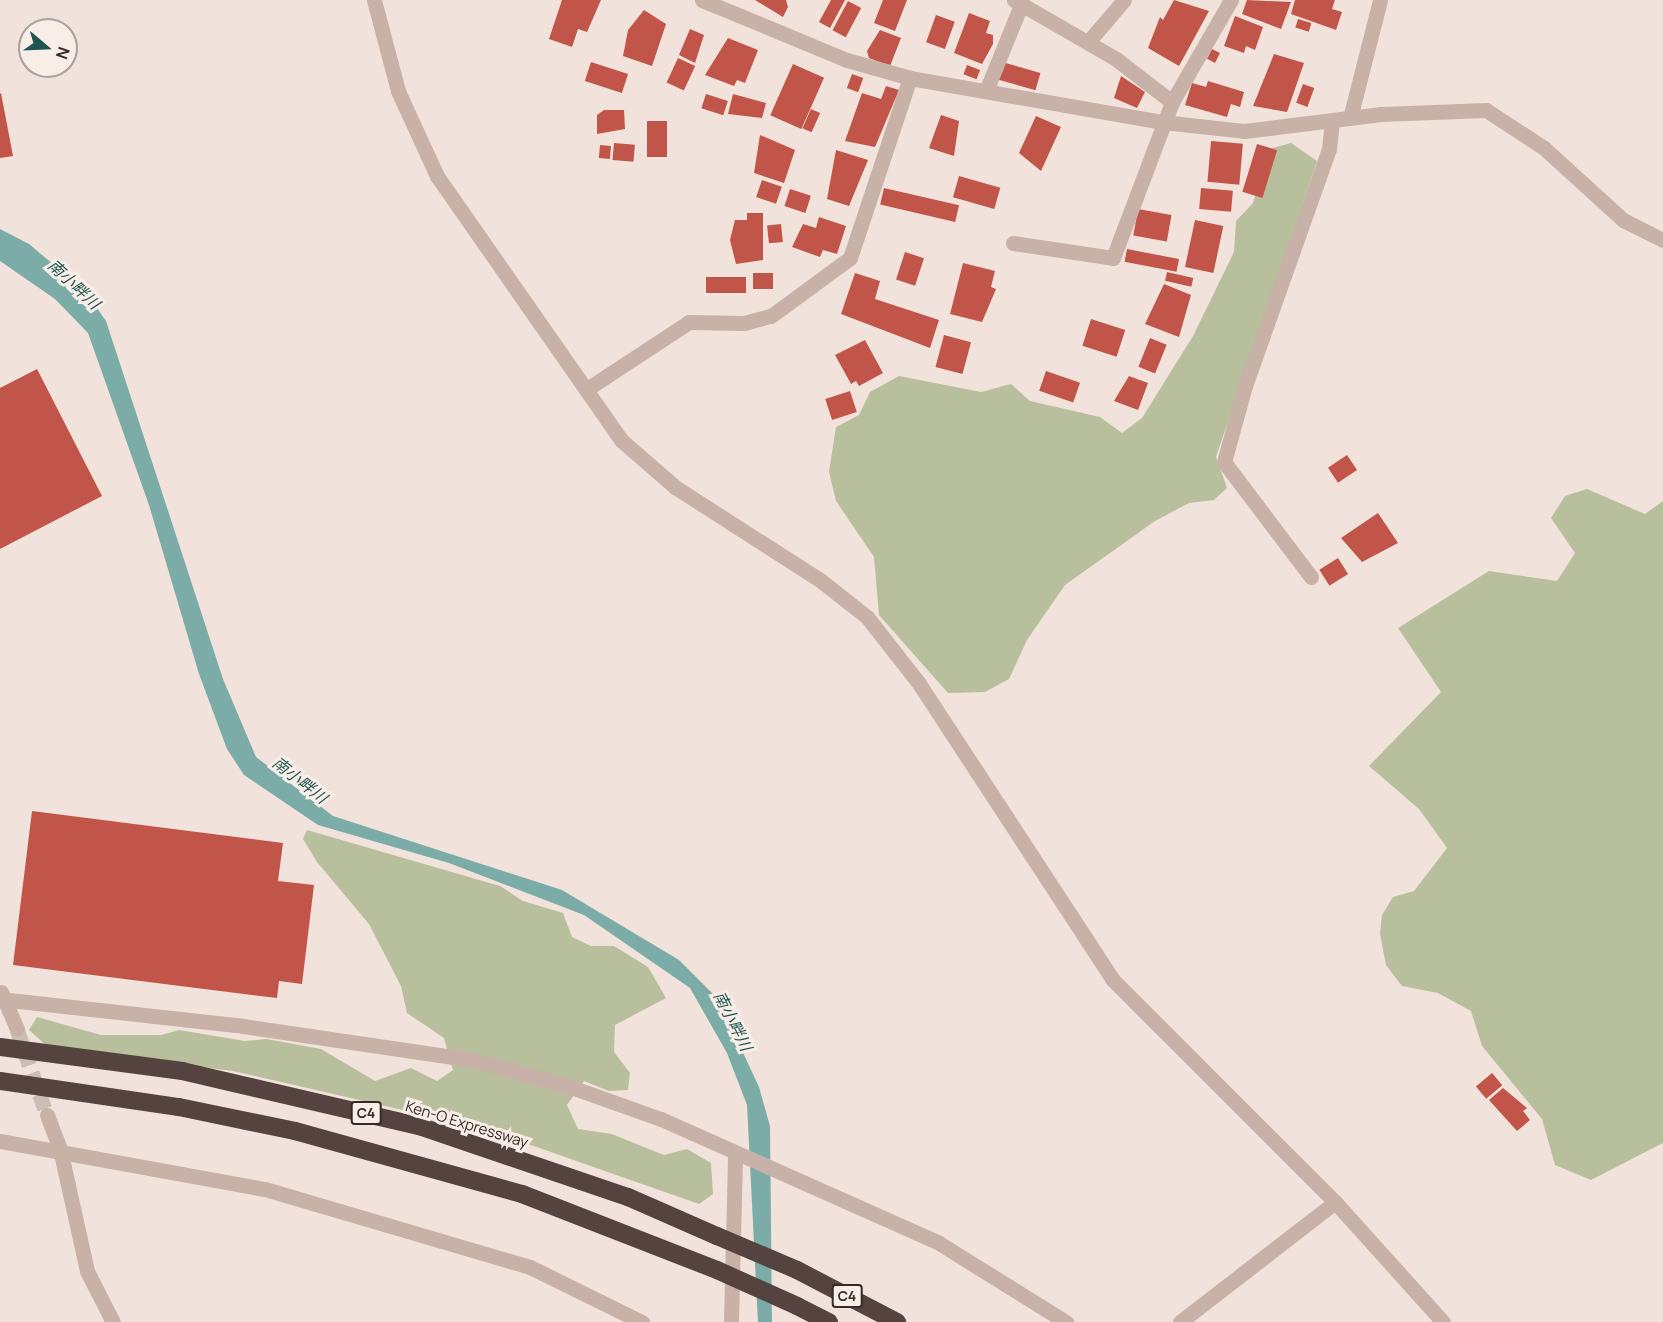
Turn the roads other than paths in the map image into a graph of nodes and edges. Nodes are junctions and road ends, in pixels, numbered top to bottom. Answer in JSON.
{"nodes":[{"id":1,"x":374,"y":0,"type":"edge"},
{"id":2,"x":702,"y":0,"type":"edge"},
{"id":3,"x":1124,"y":0,"type":"edge"},
{"id":4,"x":1231,"y":0,"type":"edge"},
{"id":5,"x":1380,"y":0,"type":"edge"},
{"id":6,"x":1017,"y":2,"type":"edge"},
{"id":7,"x":1088,"y":42,"type":"junction"},
{"id":8,"x":910,"y":78,"type":"junction"},
{"id":9,"x":986,"y":91,"type":"junction"},
{"id":10,"x":1173,"y":102,"type":"junction"},
{"id":11,"x":1350,"y":118,"type":"junction"},
{"id":12,"x":1332,"y":121,"type":"junction"},
{"id":13,"x":1163,"y":122,"type":"junction"},
{"id":14,"x":1663,"y":240,"type":"edge"},
{"id":15,"x":1013,"y":243,"type":"dead end"},
{"id":16,"x":587,"y":389,"type":"junction"},
{"id":17,"x":1311,"y":577,"type":"dead end"},
{"id":18,"x":2,"y":996,"type":"edge"},
{"id":19,"x":17,"y":1029,"type":"tunnel mouth"},
{"id":20,"x":0,"y":1047,"type":"edge"},
{"id":21,"x":0,"y":1081,"type":"edge"},
{"id":22,"x":47,"y":1115,"type":"tunnel mouth"},
{"id":23,"x":0,"y":1141,"type":"edge"},
{"id":24,"x":60,"y":1149,"type":"junction"},
{"id":25,"x":735,"y":1156,"type":"junction"},
{"id":26,"x":1335,"y":1202,"type":"junction"},
{"id":27,"x":114,"y":1322,"type":"edge"},
{"id":28,"x":642,"y":1322,"type":"edge"},
{"id":29,"x":731,"y":1322,"type":"edge"},
{"id":30,"x":829,"y":1322,"type":"edge"},
{"id":31,"x":897,"y":1322,"type":"edge"},
{"id":32,"x":1066,"y":1322,"type":"edge"},
{"id":33,"x":1180,"y":1322,"type":"edge"},
{"id":34,"x":1443,"y":1322,"type":"edge"}],
"edges":[{"from":1,"to":16,"type":"street"},
{"from":2,"to":8,"type":"street"},
{"from":3,"to":7,"type":"street"},
{"from":4,"to":10,"type":"street"},
{"from":5,"to":11,"type":"street"},
{"from":6,"to":7,"type":"street"},
{"from":6,"to":9,"type":"street"},
{"from":7,"to":10,"type":"street"},
{"from":8,"to":9,"type":"street"},
{"from":8,"to":16,"type":"street"},
{"from":9,"to":13,"type":"street"},
{"from":10,"to":13,"type":"street"},
{"from":11,"to":12,"type":"street"},
{"from":11,"to":14,"type":"street"},
{"from":12,"to":13,"type":"street"},
{"from":12,"to":17,"type":"street"},
{"from":13,"to":15,"type":"street"},
{"from":16,"to":26,"type":"street"},
{"from":18,"to":19,"type":"street"},
{"from":18,"to":25,"type":"street"},
{"from":20,"to":31,"type":"highway","name":"Ken-O Expressway","number":"C4","bridge":true},
{"from":21,"to":30,"type":"highway","number":"C4","bridge":true},
{"from":22,"to":24,"type":"street"},
{"from":23,"to":24,"type":"street"},
{"from":24,"to":27,"type":"street"},
{"from":24,"to":28,"type":"street"},
{"from":25,"to":29,"type":"street"},
{"from":25,"to":32,"type":"street"},
{"from":26,"to":33,"type":"street"},
{"from":26,"to":34,"type":"street"}]}
